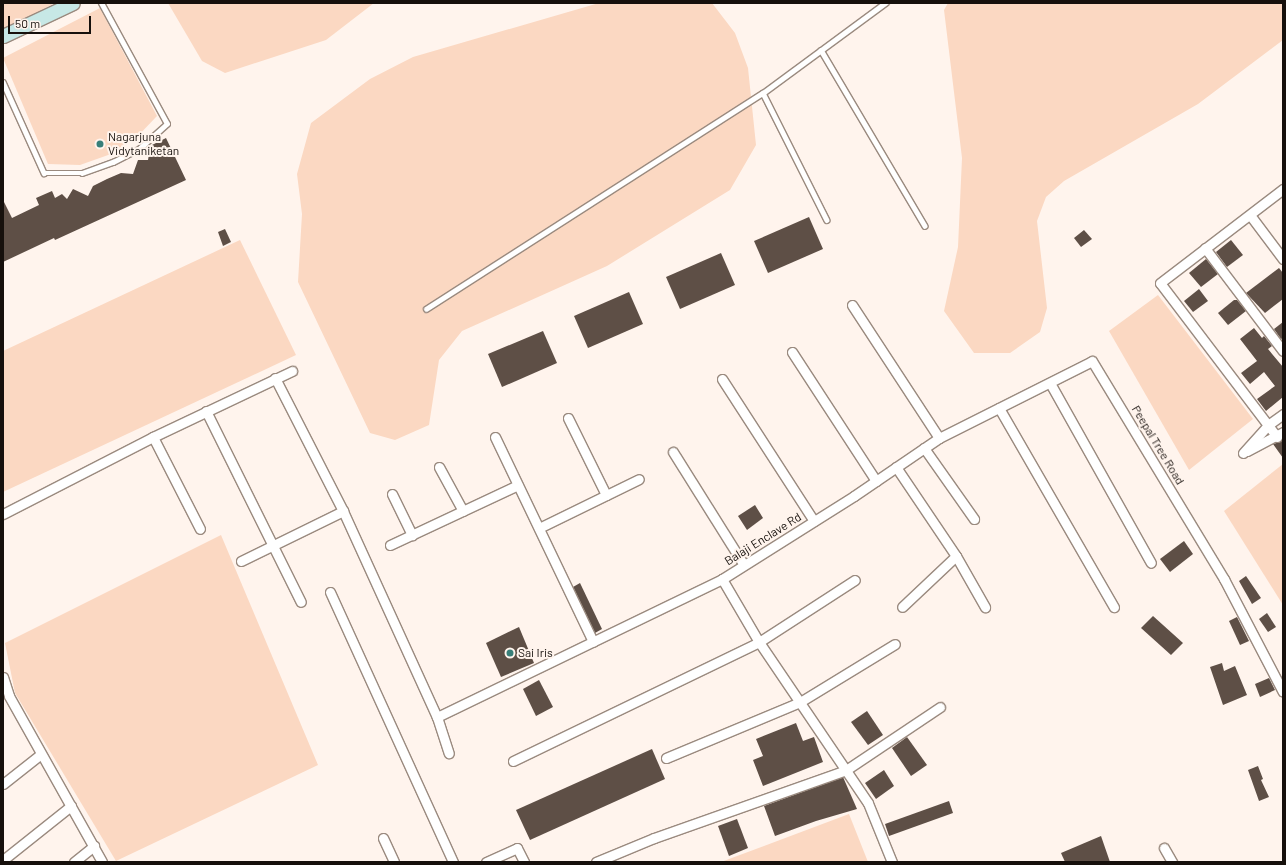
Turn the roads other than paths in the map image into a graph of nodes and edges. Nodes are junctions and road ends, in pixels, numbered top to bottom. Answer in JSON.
{"nodes":[{"id":1,"x":73,"y":3,"type":"edge"},
{"id":2,"x":101,"y":3,"type":"edge"},
{"id":3,"x":885,"y":3,"type":"edge"},
{"id":4,"x":3,"y":36,"type":"edge"},
{"id":5,"x":821,"y":50,"type":"junction"},
{"id":6,"x":3,"y":82,"type":"edge"},
{"id":7,"x":763,"y":93,"type":"junction"},
{"id":8,"x":1283,"y":189,"type":"edge"},
{"id":9,"x":1250,"y":215,"type":"junction"},
{"id":10,"x":828,"y":220,"type":"dead end"},
{"id":11,"x":925,"y":226,"type":"dead end"},
{"id":12,"x":1205,"y":248,"type":"junction"},
{"id":13,"x":1283,"y":259,"type":"edge"},
{"id":14,"x":852,"y":305,"type":"dead end"},
{"id":15,"x":426,"y":309,"type":"dead end"},
{"id":16,"x":1283,"y":351,"type":"edge"},
{"id":17,"x":792,"y":352,"type":"dead end"},
{"id":18,"x":292,"y":371,"type":"dead end"},
{"id":19,"x":275,"y":378,"type":"junction"},
{"id":20,"x":722,"y":379,"type":"dead end"},
{"id":21,"x":1050,"y":383,"type":"junction"},
{"id":22,"x":999,"y":408,"type":"junction"},
{"id":23,"x":206,"y":411,"type":"junction"},
{"id":24,"x":1283,"y":414,"type":"edge"},
{"id":25,"x":568,"y":418,"type":"dead end"},
{"id":26,"x":1268,"y":425,"type":"junction"},
{"id":27,"x":1280,"y":434,"type":"edge"},
{"id":28,"x":153,"y":437,"type":"junction"},
{"id":29,"x":495,"y":437,"type":"dead end"},
{"id":30,"x":939,"y":438,"type":"junction"},
{"id":31,"x":924,"y":448,"type":"junction"},
{"id":32,"x":672,"y":452,"type":"dead end"},
{"id":33,"x":439,"y":467,"type":"dead end"},
{"id":34,"x":896,"y":467,"type":"junction"},
{"id":35,"x":640,"y":479,"type":"dead end"},
{"id":36,"x":876,"y":481,"type":"junction"},
{"id":37,"x":518,"y":485,"type":"junction"},
{"id":38,"x":392,"y":494,"type":"dead end"},
{"id":39,"x":606,"y":495,"type":"junction"},
{"id":40,"x":343,"y":511,"type":"junction"},
{"id":41,"x":463,"y":511,"type":"junction"},
{"id":42,"x":3,"y":514,"type":"edge"},
{"id":43,"x":974,"y":519,"type":"dead end"},
{"id":44,"x":814,"y":521,"type":"junction"},
{"id":45,"x":539,"y":528,"type":"junction"},
{"id":46,"x":200,"y":529,"type":"dead end"},
{"id":47,"x":412,"y":536,"type":"junction"},
{"id":48,"x":273,"y":544,"type":"junction"},
{"id":49,"x":390,"y":546,"type":"dead end"},
{"id":50,"x":956,"y":556,"type":"junction"},
{"id":51,"x":241,"y":560,"type":"dead end"},
{"id":52,"x":1151,"y":563,"type":"dead end"},
{"id":53,"x":744,"y":565,"type":"junction"},
{"id":54,"x":722,"y":579,"type":"junction"},
{"id":55,"x":855,"y":580,"type":"dead end"},
{"id":56,"x":330,"y":592,"type":"dead end"},
{"id":57,"x":301,"y":602,"type":"dead end"},
{"id":58,"x":902,"y":607,"type":"dead end"},
{"id":59,"x":986,"y":607,"type":"dead end"},
{"id":60,"x":1114,"y":607,"type":"dead end"},
{"id":61,"x":593,"y":642,"type":"junction"},
{"id":62,"x":759,"y":642,"type":"junction"},
{"id":63,"x":895,"y":644,"type":"dead end"},
{"id":64,"x":3,"y":677,"type":"edge"},
{"id":65,"x":1283,"y":692,"type":"edge"},
{"id":66,"x":6,"y":699,"type":"edge"},
{"id":67,"x":800,"y":702,"type":"junction"},
{"id":68,"x":940,"y":707,"type":"dead end"},
{"id":69,"x":437,"y":717,"type":"junction"},
{"id":70,"x":449,"y":753,"type":"dead end"},
{"id":71,"x":41,"y":754,"type":"junction"},
{"id":72,"x":666,"y":758,"type":"dead end"},
{"id":73,"x":513,"y":761,"type":"dead end"},
{"id":74,"x":846,"y":770,"type":"junction"},
{"id":75,"x":3,"y":784,"type":"edge"},
{"id":76,"x":71,"y":806,"type":"junction"},
{"id":77,"x":383,"y":838,"type":"dead end"},
{"id":78,"x":94,"y":846,"type":"junction"},
{"id":79,"x":1164,"y":848,"type":"dead end"},
{"id":80,"x":3,"y":860,"type":"edge"},
{"id":81,"x":74,"y":862,"type":"edge"},
{"id":82,"x":102,"y":862,"type":"edge"},
{"id":83,"x":394,"y":862,"type":"edge"},
{"id":84,"x":453,"y":862,"type":"edge"},
{"id":85,"x":486,"y":862,"type":"edge"},
{"id":86,"x":524,"y":862,"type":"edge"},
{"id":87,"x":596,"y":862,"type":"edge"},
{"id":88,"x":892,"y":862,"type":"edge"},
{"id":89,"x":1172,"y":862,"type":"edge"}],
"edges":[{"from":1,"to":4,"type":"main road"},
{"from":2,"to":6,"type":"lane"},
{"from":3,"to":5,"type":"lane"},
{"from":5,"to":7,"type":"lane"},
{"from":5,"to":11,"type":"lane"},
{"from":7,"to":10,"type":"lane"},
{"from":7,"to":15,"type":"lane"},
{"from":8,"to":9,"type":"street"},
{"from":9,"to":12,"type":"street"},
{"from":9,"to":13,"type":"street"},
{"from":12,"to":16,"type":"street"},
{"from":12,"to":26,"type":"street"},
{"from":14,"to":30,"type":"street"},
{"from":17,"to":36,"type":"street"},
{"from":18,"to":19,"type":"street"},
{"from":19,"to":23,"type":"street"},
{"from":19,"to":40,"type":"street"},
{"from":20,"to":44,"type":"street"},
{"from":21,"to":22,"type":"street","name":"Peepal Tree Road"},
{"from":21,"to":52,"type":"street"},
{"from":21,"to":65,"type":"street","name":"Peepal Tree Road"},
{"from":22,"to":30,"type":"street","name":"Peepal Tree Road"},
{"from":22,"to":60,"type":"street"},
{"from":23,"to":28,"type":"street"},
{"from":23,"to":48,"type":"street"},
{"from":24,"to":26,"type":"street"},
{"from":25,"to":39,"type":"street"},
{"from":26,"to":27,"type":"street"},
{"from":26,"to":27,"type":"street"},
{"from":28,"to":42,"type":"street"},
{"from":28,"to":46,"type":"street"},
{"from":29,"to":37,"type":"street"},
{"from":30,"to":31,"type":"street","name":"Balaji Enclave Rd"},
{"from":31,"to":34,"type":"street","name":"Balaji Enclave Rd"},
{"from":31,"to":43,"type":"street"},
{"from":32,"to":53,"type":"street"},
{"from":33,"to":41,"type":"street"},
{"from":34,"to":36,"type":"street","name":"Balaji Enclave Rd"},
{"from":34,"to":50,"type":"street"},
{"from":35,"to":39,"type":"street"},
{"from":36,"to":44,"type":"street","name":"Balaji Enclave Rd"},
{"from":37,"to":41,"type":"street"},
{"from":37,"to":45,"type":"street"},
{"from":38,"to":47,"type":"street"},
{"from":39,"to":45,"type":"street"},
{"from":40,"to":48,"type":"street"},
{"from":40,"to":69,"type":"street"},
{"from":41,"to":47,"type":"street"},
{"from":44,"to":53,"type":"street","name":"Balaji Enclave Rd"},
{"from":45,"to":61,"type":"street"},
{"from":47,"to":49,"type":"street"},
{"from":48,"to":51,"type":"street"},
{"from":48,"to":57,"type":"street"},
{"from":50,"to":58,"type":"street"},
{"from":50,"to":59,"type":"street"},
{"from":53,"to":54,"type":"street","name":"Balaji Enclave Rd"},
{"from":54,"to":61,"type":"street"},
{"from":54,"to":62,"type":"street","name":"Balaji Enclave Rd"},
{"from":55,"to":62,"type":"street"},
{"from":56,"to":84,"type":"street"},
{"from":61,"to":69,"type":"street"},
{"from":62,"to":67,"type":"street","name":"Balaji Enclave Rd"},
{"from":62,"to":73,"type":"street"},
{"from":63,"to":67,"type":"street"},
{"from":64,"to":66,"type":"street"},
{"from":66,"to":71,"type":"street"},
{"from":67,"to":72,"type":"street"},
{"from":67,"to":74,"type":"street","name":"Balaji Enclave Rd"},
{"from":68,"to":74,"type":"street"},
{"from":69,"to":70,"type":"street"},
{"from":71,"to":75,"type":"street"},
{"from":71,"to":76,"type":"street"},
{"from":74,"to":87,"type":"street"},
{"from":74,"to":88,"type":"street","name":"Balaji Enclave Rd"},
{"from":76,"to":78,"type":"street"},
{"from":76,"to":80,"type":"street"},
{"from":77,"to":83,"type":"street"},
{"from":78,"to":81,"type":"street"},
{"from":78,"to":82,"type":"street"},
{"from":79,"to":89,"type":"street"},
{"from":85,"to":86,"type":"street"}]}
